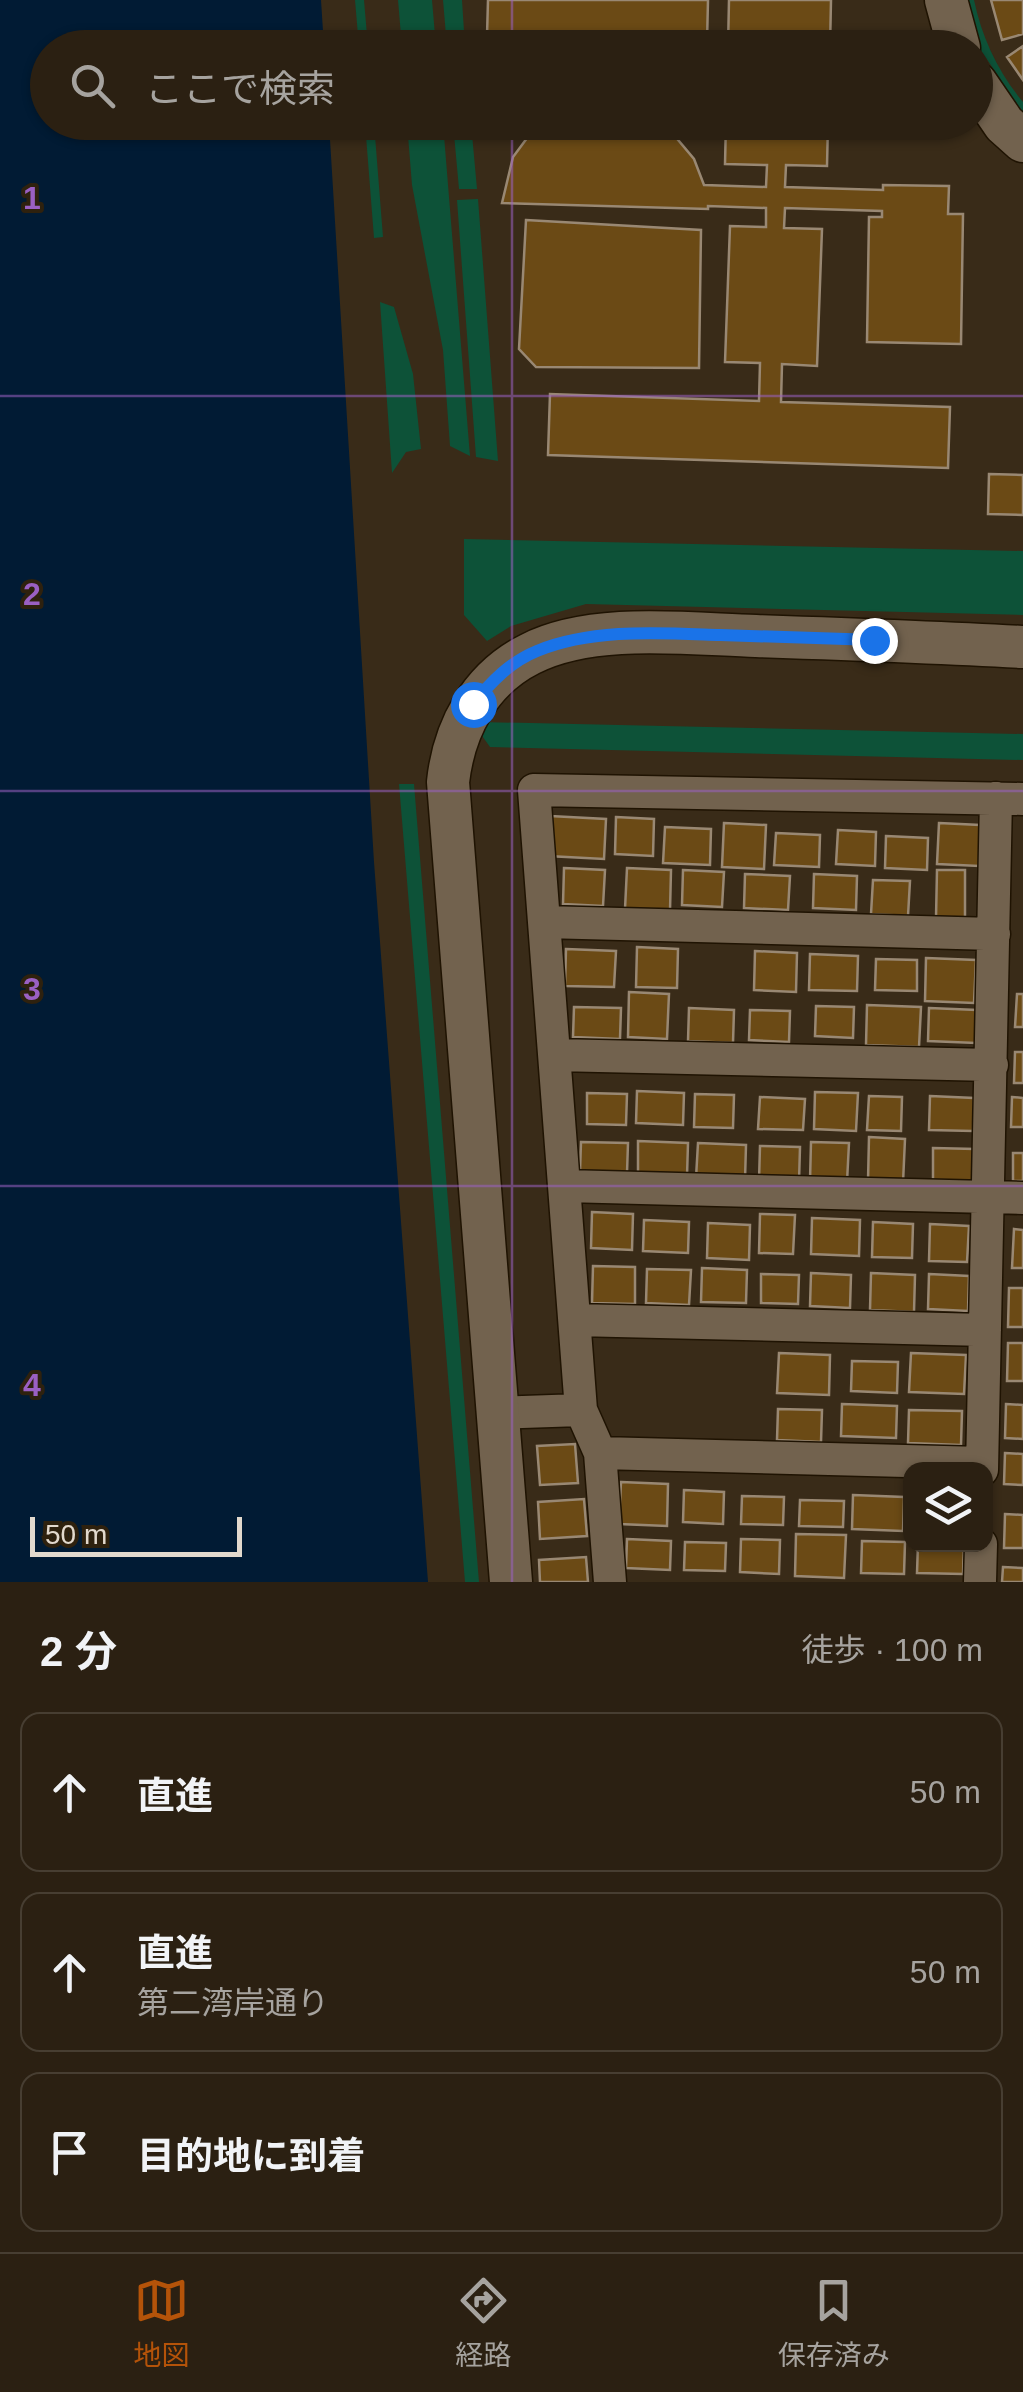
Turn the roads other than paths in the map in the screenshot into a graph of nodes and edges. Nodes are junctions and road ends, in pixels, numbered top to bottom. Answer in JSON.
{"nodes":[{"id":1,"x":946,"y":0,"type":"edge"},
{"id":2,"x":955,"y":30,"type":"edge"},
{"id":3,"x":993,"y":108,"type":"edge"},
{"id":4,"x":1023,"y":141,"type":"edge"},
{"id":5,"x":1023,"y":647,"type":"edge"},
{"id":6,"x":1010,"y":799,"type":"edge"},
{"id":7,"x":544,"y":922,"type":"junction"},
{"id":8,"x":994,"y":934,"type":"junction"},
{"id":9,"x":555,"y":1054,"type":"junction"},
{"id":10,"x":992,"y":1065,"type":"junction"},
{"id":11,"x":565,"y":1186,"type":"junction"},
{"id":12,"x":988,"y":1197,"type":"junction"},
{"id":13,"x":1023,"y":1198,"type":"edge"},
{"id":14,"x":575,"y":1320,"type":"junction"},
{"id":15,"x":986,"y":1330,"type":"junction"},
{"id":16,"x":580,"y":1410,"type":"junction"},
{"id":17,"x":497,"y":1413,"type":"junction"},
{"id":18,"x":600,"y":1453,"type":"junction"},
{"id":19,"x":982,"y":1462,"type":"edge"},
{"id":20,"x":903,"y":1463,"type":"edge"},
{"id":21,"x":981,"y":1552,"type":"edge"},
{"id":22,"x":511,"y":1582,"type":"edge"},
{"id":23,"x":610,"y":1582,"type":"edge"},
{"id":24,"x":980,"y":1582,"type":"edge"}],
"edges":[{"from":1,"to":2,"type":"street"},
{"from":3,"to":4,"type":"street"},
{"from":5,"to":17,"type":"street"},
{"from":6,"to":7,"type":"street"},
{"from":6,"to":8,"type":"street"},
{"from":7,"to":8,"type":"street"},
{"from":7,"to":9,"type":"street"},
{"from":8,"to":10,"type":"street"},
{"from":9,"to":10,"type":"street"},
{"from":9,"to":11,"type":"street"},
{"from":10,"to":12,"type":"street"},
{"from":11,"to":12,"type":"street"},
{"from":11,"to":14,"type":"street"},
{"from":12,"to":13,"type":"street"},
{"from":12,"to":15,"type":"street"},
{"from":14,"to":15,"type":"street"},
{"from":14,"to":16,"type":"street"},
{"from":15,"to":19,"type":"street"},
{"from":16,"to":17,"type":"street"},
{"from":16,"to":18,"type":"street"},
{"from":17,"to":22,"type":"street"},
{"from":18,"to":20,"type":"street"},
{"from":18,"to":23,"type":"street"},
{"from":21,"to":24,"type":"street"}]}
